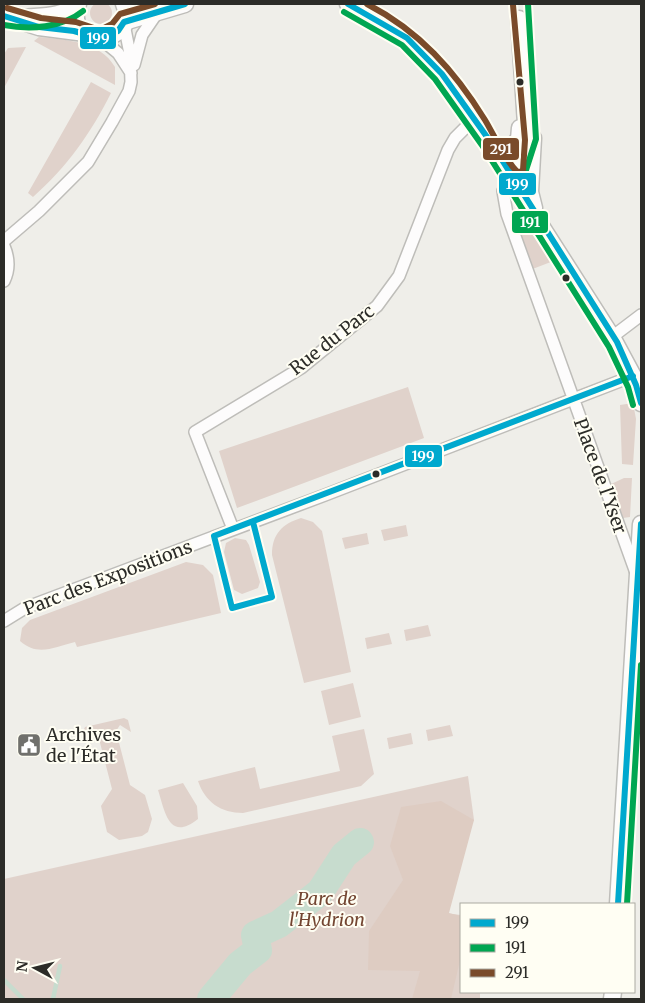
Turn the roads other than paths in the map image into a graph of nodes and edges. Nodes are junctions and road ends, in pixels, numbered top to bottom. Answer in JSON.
{"nodes":[{"id":1,"x":124,"y":4,"type":"edge"},
{"id":2,"x":185,"y":4,"type":"edge"},
{"id":3,"x":348,"y":4,"type":"edge"},
{"id":4,"x":77,"y":5,"type":"edge"},
{"id":5,"x":520,"y":9,"type":"edge"},
{"id":6,"x":156,"y":13,"type":"junction"},
{"id":7,"x":8,"y":17,"type":"edge"},
{"id":8,"x":124,"y":23,"type":"junction"},
{"id":9,"x":85,"y":33,"type":"junction"},
{"id":10,"x":102,"y":38,"type":"junction"},
{"id":11,"x":131,"y":74,"type":"junction"},
{"id":12,"x":474,"y":120,"type":"junction"},
{"id":13,"x":488,"y":141,"type":"junction"},
{"id":14,"x":531,"y":174,"type":"junction"},
{"id":15,"x":512,"y":180,"type":"junction"},
{"id":16,"x":537,"y":220,"type":"junction"},
{"id":17,"x":4,"y":241,"type":"edge"},
{"id":18,"x":4,"y":246,"type":"edge"},
{"id":19,"x":4,"y":281,"type":"edge"},
{"id":20,"x":641,"y":315,"type":"edge"},
{"id":21,"x":612,"y":336,"type":"junction"},
{"id":22,"x":637,"y":374,"type":"edge"},
{"id":23,"x":572,"y":400,"type":"junction"},
{"id":24,"x":641,"y":403,"type":"edge"},
{"id":25,"x":641,"y":524,"type":"edge"},
{"id":26,"x":233,"y":529,"type":"junction"},
{"id":27,"x":638,"y":580,"type":"junction"},
{"id":28,"x":639,"y":612,"type":"edge"},
{"id":29,"x":4,"y":621,"type":"edge"},
{"id":30,"x":618,"y":903,"type":"edge"}],
"edges":[{"from":1,"to":8,"type":"main road"},
{"from":2,"to":6,"type":"main road"},
{"from":3,"to":12,"type":"main road"},
{"from":4,"to":7,"type":"main road"},
{"from":4,"to":9,"type":"main road"},
{"from":5,"to":13,"type":"main road"},
{"from":5,"to":14,"type":"main road"},
{"from":5,"to":15,"type":"main road"},
{"from":6,"to":8,"type":"main road"},
{"from":6,"to":11,"type":"street"},
{"from":7,"to":9,"type":"main road"},
{"from":8,"to":10,"type":"main road"},
{"from":8,"to":11,"type":"street"},
{"from":9,"to":10,"type":"main road"},
{"from":10,"to":11,"type":"street"},
{"from":11,"to":17,"type":"street"},
{"from":12,"to":13,"type":"main road"},
{"from":12,"to":26,"type":"street","name":"Rue du Parc"},
{"from":13,"to":15,"type":"main road"},
{"from":14,"to":15,"type":"main road"},
{"from":14,"to":16,"type":"main road"},
{"from":15,"to":16,"type":"main road"},
{"from":15,"to":23,"type":"street","name":"Place de l'Yser"},
{"from":16,"to":21,"type":"main road"},
{"from":18,"to":19,"type":"street"},
{"from":20,"to":21,"type":"street"},
{"from":21,"to":22,"type":"main road"},
{"from":22,"to":23,"type":"street","name":"Parc des Expositions"},
{"from":22,"to":24,"type":"main road"},
{"from":23,"to":26,"type":"street","name":"Parc des Expositions"},
{"from":23,"to":27,"type":"street","name":"Place de l'Yser"},
{"from":25,"to":27,"type":"main road","name":"Place de l'Yser"},
{"from":26,"to":29,"type":"street","name":"Parc des Expositions"},
{"from":27,"to":28,"type":"main road"},
{"from":28,"to":30,"type":"main road"}]}
